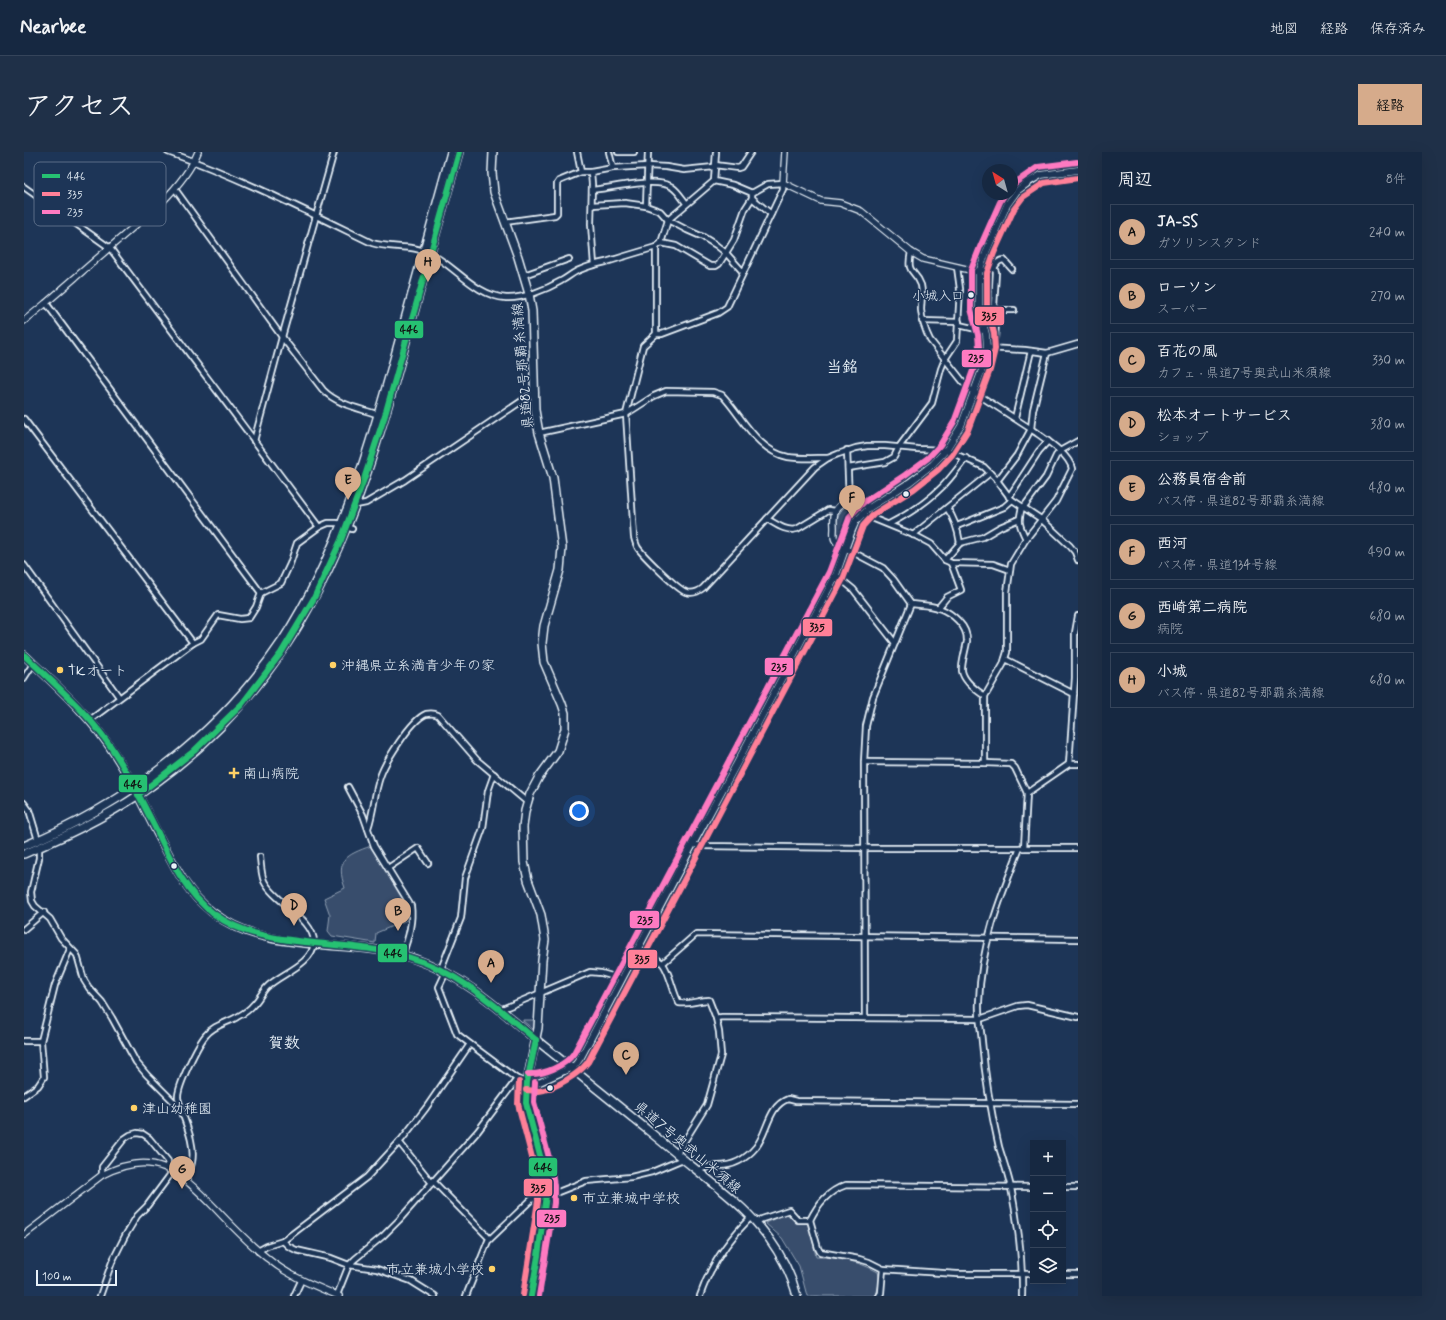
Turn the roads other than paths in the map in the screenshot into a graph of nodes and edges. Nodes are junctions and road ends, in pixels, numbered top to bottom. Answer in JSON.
{"nodes":[{"id":1,"x":168,"y":152,"type":"edge"},
{"id":2,"x":198,"y":152,"type":"edge"},
{"id":3,"x":334,"y":152,"type":"edge"},
{"id":4,"x":451,"y":152,"type":"edge"},
{"id":5,"x":459,"y":152,"type":"edge"},
{"id":6,"x":493,"y":152,"type":"edge"},
{"id":7,"x":577,"y":152,"type":"edge"},
{"id":8,"x":610,"y":152,"type":"edge"},
{"id":9,"x":618,"y":152,"type":"edge"},
{"id":10,"x":634,"y":152,"type":"edge"},
{"id":11,"x":648,"y":152,"type":"edge"},
{"id":12,"x":716,"y":152,"type":"edge"},
{"id":13,"x":751,"y":152,"type":"edge"},
{"id":14,"x":786,"y":152,"type":"edge"},
{"id":15,"x":194,"y":161,"type":"junction"},
{"id":16,"x":648,"y":166,"type":"junction"},
{"id":17,"x":715,"y":166,"type":"junction"},
{"id":18,"x":613,"y":168,"type":"junction"},
{"id":19,"x":1078,"y":170,"type":"edge"},
{"id":20,"x":581,"y":172,"type":"junction"},
{"id":21,"x":591,"y":172,"type":"junction"},
{"id":22,"x":714,"y":181,"type":"junction"},
{"id":23,"x":647,"y":183,"type":"junction"},
{"id":24,"x":782,"y":183,"type":"junction"},
{"id":25,"x":24,"y":187,"type":"edge"},
{"id":26,"x":175,"y":188,"type":"junction"},
{"id":27,"x":592,"y":190,"type":"junction"},
{"id":28,"x":34,"y":194,"type":"edge"},
{"id":29,"x":752,"y":195,"type":"junction"},
{"id":30,"x":166,"y":198,"type":"edge"},
{"id":31,"x":686,"y":203,"type":"junction"},
{"id":32,"x":592,"y":205,"type":"junction"},
{"id":33,"x":646,"y":206,"type":"junction"},
{"id":34,"x":771,"y":214,"type":"junction"},
{"id":35,"x":317,"y":216,"type":"junction"},
{"id":36,"x":668,"y":220,"type":"junction"},
{"id":37,"x":505,"y":222,"type":"junction"},
{"id":38,"x":79,"y":226,"type":"edge"},
{"id":39,"x":135,"y":226,"type":"edge"},
{"id":40,"x":661,"y":243,"type":"junction"},
{"id":41,"x":656,"y":247,"type":"junction"},
{"id":42,"x":110,"y":248,"type":"junction"},
{"id":43,"x":427,"y":251,"type":"junction"},
{"id":44,"x":911,"y":252,"type":"junction"},
{"id":45,"x":726,"y":253,"type":"junction"},
{"id":46,"x":569,"y":259,"type":"dead end"},
{"id":47,"x":594,"y":265,"type":"junction"},
{"id":48,"x":957,"y":267,"type":"junction"},
{"id":49,"x":994,"y":268,"type":"junction"},
{"id":50,"x":1012,"y":269,"type":"dead end"},
{"id":51,"x":979,"y":271,"type":"junction"},
{"id":52,"x":743,"y":272,"type":"junction"},
{"id":53,"x":524,"y":274,"type":"junction"},
{"id":54,"x":529,"y":294,"type":"junction"},
{"id":55,"x":46,"y":303,"type":"junction"},
{"id":56,"x":996,"y":310,"type":"junction"},
{"id":57,"x":1014,"y":310,"type":"dead end"},
{"id":58,"x":24,"y":321,"type":"edge"},
{"id":59,"x":922,"y":321,"type":"junction"},
{"id":60,"x":959,"y":324,"type":"junction"},
{"id":61,"x":985,"y":331,"type":"junction"},
{"id":62,"x":656,"y":334,"type":"junction"},
{"id":63,"x":282,"y":337,"type":"junction"},
{"id":64,"x":1078,"y":344,"type":"edge"},
{"id":65,"x":987,"y":348,"type":"junction"},
{"id":66,"x":994,"y":349,"type":"junction"},
{"id":67,"x":1031,"y":351,"type":"junction"},
{"id":68,"x":1047,"y":353,"type":"junction"},
{"id":69,"x":945,"y":359,"type":"junction"},
{"id":70,"x":535,"y":392,"type":"junction"},
{"id":71,"x":975,"y":392,"type":"junction"},
{"id":72,"x":626,"y":414,"type":"junction"},
{"id":73,"x":379,"y":415,"type":"junction"},
{"id":74,"x":1015,"y":418,"type":"junction"},
{"id":75,"x":24,"y":419,"type":"edge"},
{"id":76,"x":1030,"y":429,"type":"junction"},
{"id":77,"x":539,"y":433,"type":"junction"},
{"id":78,"x":254,"y":441,"type":"junction"},
{"id":79,"x":1078,"y":441,"type":"edge"},
{"id":80,"x":1048,"y":442,"type":"junction"},
{"id":81,"x":898,"y":448,"type":"junction"},
{"id":82,"x":847,"y":450,"type":"junction"},
{"id":83,"x":946,"y":450,"type":"junction"},
{"id":84,"x":1060,"y":451,"type":"junction"},
{"id":85,"x":828,"y":458,"type":"junction"},
{"id":86,"x":966,"y":458,"type":"junction"},
{"id":87,"x":848,"y":468,"type":"junction"},
{"id":88,"x":990,"y":473,"type":"junction"},
{"id":89,"x":997,"y":481,"type":"junction"},
{"id":90,"x":1010,"y":498,"type":"junction"},
{"id":91,"x":849,"y":501,"type":"junction"},
{"id":92,"x":356,"y":505,"type":"junction"},
{"id":93,"x":1023,"y":507,"type":"junction"},
{"id":94,"x":869,"y":508,"type":"junction"},
{"id":95,"x":947,"y":508,"type":"junction"},
{"id":96,"x":836,"y":511,"type":"junction"},
{"id":97,"x":862,"y":514,"type":"junction"},
{"id":98,"x":767,"y":519,"type":"junction"},
{"id":99,"x":1019,"y":519,"type":"junction"},
{"id":100,"x":1041,"y":520,"type":"junction"},
{"id":101,"x":889,"y":524,"type":"junction"},
{"id":102,"x":957,"y":526,"type":"junction"},
{"id":103,"x":319,"y":527,"type":"junction"},
{"id":104,"x":347,"y":527,"type":"junction"},
{"id":105,"x":913,"y":535,"type":"junction"},
{"id":106,"x":1026,"y":539,"type":"junction"},
{"id":107,"x":960,"y":543,"type":"junction"},
{"id":108,"x":845,"y":548,"type":"junction"},
{"id":109,"x":945,"y":560,"type":"junction"},
{"id":110,"x":1078,"y":560,"type":"edge"},
{"id":111,"x":951,"y":563,"type":"junction"},
{"id":112,"x":24,"y":565,"type":"edge"},
{"id":113,"x":1010,"y":570,"type":"junction"},
{"id":114,"x":836,"y":575,"type":"junction"},
{"id":115,"x":261,"y":593,"type":"junction"},
{"id":116,"x":911,"y":604,"type":"junction"},
{"id":117,"x":938,"y":608,"type":"junction"},
{"id":118,"x":1078,"y":616,"type":"edge"},
{"id":119,"x":193,"y":643,"type":"junction"},
{"id":120,"x":895,"y":643,"type":"junction"},
{"id":121,"x":24,"y":655,"type":"edge"},
{"id":122,"x":1005,"y":659,"type":"junction"},
{"id":123,"x":33,"y":664,"type":"junction"},
{"id":124,"x":24,"y":678,"type":"edge"},
{"id":125,"x":1074,"y":694,"type":"junction"},
{"id":126,"x":985,"y":696,"type":"junction"},
{"id":127,"x":119,"y":697,"type":"junction"},
{"id":128,"x":90,"y":720,"type":"junction"},
{"id":129,"x":864,"y":762,"type":"junction"},
{"id":130,"x":985,"y":762,"type":"junction"},
{"id":131,"x":1069,"y":764,"type":"junction"},
{"id":132,"x":1078,"y":764,"type":"edge"},
{"id":133,"x":494,"y":774,"type":"junction"},
{"id":134,"x":348,"y":787,"type":"dead end"},
{"id":135,"x":134,"y":788,"type":"junction"},
{"id":136,"x":1027,"y":793,"type":"junction"},
{"id":137,"x":138,"y":795,"type":"junction"},
{"id":138,"x":527,"y":802,"type":"junction"},
{"id":139,"x":24,"y":803,"type":"edge"},
{"id":140,"x":368,"y":828,"type":"junction"},
{"id":141,"x":38,"y":844,"type":"junction"},
{"id":142,"x":692,"y":844,"type":"junction"},
{"id":143,"x":24,"y":846,"type":"edge"},
{"id":144,"x":865,"y":848,"type":"junction"},
{"id":145,"x":1022,"y":848,"type":"junction"},
{"id":146,"x":1078,"y":848,"type":"edge"},
{"id":147,"x":24,"y":854,"type":"edge"},
{"id":148,"x":260,"y":857,"type":"dead end"},
{"id":149,"x":428,"y":863,"type":"dead end"},
{"id":150,"x":388,"y":868,"type":"junction"},
{"id":151,"x":44,"y":912,"type":"junction"},
{"id":152,"x":24,"y":929,"type":"edge"},
{"id":153,"x":864,"y":936,"type":"junction"},
{"id":154,"x":987,"y":938,"type":"junction"},
{"id":155,"x":1078,"y":939,"type":"edge"},
{"id":156,"x":314,"y":943,"type":"junction"},
{"id":157,"x":70,"y":949,"type":"junction"},
{"id":158,"x":637,"y":949,"type":"junction"},
{"id":159,"x":402,"y":955,"type":"junction"},
{"id":160,"x":663,"y":963,"type":"junction"},
{"id":161,"x":443,"y":970,"type":"junction"},
{"id":162,"x":622,"y":979,"type":"junction"},
{"id":163,"x":541,"y":992,"type":"junction"},
{"id":164,"x":500,"y":1010,"type":"junction"},
{"id":165,"x":1078,"y":1017,"type":"edge"},
{"id":166,"x":716,"y":1018,"type":"junction"},
{"id":167,"x":865,"y":1018,"type":"junction"},
{"id":168,"x":980,"y":1019,"type":"junction"},
{"id":169,"x":536,"y":1040,"type":"junction"},
{"id":170,"x":24,"y":1041,"type":"edge"},
{"id":171,"x":41,"y":1041,"type":"junction"},
{"id":172,"x":470,"y":1044,"type":"junction"},
{"id":173,"x":571,"y":1068,"type":"junction"},
{"id":174,"x":517,"y":1079,"type":"junction"},
{"id":175,"x":527,"y":1082,"type":"junction"},
{"id":176,"x":24,"y":1096,"type":"edge"},
{"id":177,"x":990,"y":1103,"type":"junction"},
{"id":178,"x":1078,"y":1104,"type":"edge"},
{"id":179,"x":182,"y":1110,"type":"junction"},
{"id":180,"x":399,"y":1142,"type":"junction"},
{"id":181,"x":677,"y":1153,"type":"junction"},
{"id":182,"x":683,"y":1159,"type":"junction"},
{"id":183,"x":167,"y":1168,"type":"junction"},
{"id":184,"x":173,"y":1171,"type":"junction"},
{"id":185,"x":698,"y":1171,"type":"junction"},
{"id":186,"x":102,"y":1175,"type":"junction"},
{"id":187,"x":186,"y":1179,"type":"junction"},
{"id":188,"x":433,"y":1182,"type":"junction"},
{"id":189,"x":1010,"y":1186,"type":"junction"},
{"id":190,"x":1030,"y":1187,"type":"edge"},
{"id":191,"x":1066,"y":1187,"type":"edge"},
{"id":192,"x":1078,"y":1187,"type":"edge"},
{"id":193,"x":546,"y":1195,"type":"junction"},
{"id":194,"x":754,"y":1220,"type":"junction"},
{"id":195,"x":810,"y":1220,"type":"junction"},
{"id":196,"x":24,"y":1235,"type":"edge"},
{"id":197,"x":490,"y":1239,"type":"junction"},
{"id":198,"x":283,"y":1241,"type":"junction"},
{"id":199,"x":258,"y":1251,"type":"junction"},
{"id":200,"x":350,"y":1265,"type":"junction"},
{"id":201,"x":883,"y":1269,"type":"junction"},
{"id":202,"x":1022,"y":1274,"type":"junction"},
{"id":203,"x":1030,"y":1274,"type":"edge"},
{"id":204,"x":1066,"y":1274,"type":"edge"},
{"id":205,"x":1078,"y":1274,"type":"edge"},
{"id":206,"x":301,"y":1281,"type":"junction"},
{"id":207,"x":100,"y":1296,"type":"edge"},
{"id":208,"x":294,"y":1296,"type":"edge"},
{"id":209,"x":338,"y":1296,"type":"edge"},
{"id":210,"x":435,"y":1296,"type":"edge"},
{"id":211,"x":466,"y":1296,"type":"edge"},
{"id":212,"x":531,"y":1296,"type":"edge"},
{"id":213,"x":700,"y":1296,"type":"edge"},
{"id":214,"x":796,"y":1296,"type":"edge"},
{"id":215,"x":879,"y":1296,"type":"edge"},
{"id":216,"x":1022,"y":1296,"type":"edge"}],
"edges":[{"from":1,"to":15,"type":"street"},
{"from":2,"to":15,"type":"street"},
{"from":3,"to":35,"type":"street"},
{"from":4,"to":43,"type":"main road"},
{"from":5,"to":43,"type":"main road"},
{"from":6,"to":37,"type":"main road","name":"県道82号那覇糸満線"},
{"from":7,"to":20,"type":"street"},
{"from":8,"to":18,"type":"street"},
{"from":9,"to":10,"type":"street"},
{"from":11,"to":16,"type":"street"},
{"from":12,"to":17,"type":"street"},
{"from":13,"to":17,"type":"street"},
{"from":14,"to":24,"type":"street"},
{"from":15,"to":26,"type":"street"},
{"from":15,"to":35,"type":"street"},
{"from":16,"to":17,"type":"street"},
{"from":16,"to":18,"type":"street"},
{"from":16,"to":23,"type":"street"},
{"from":17,"to":22,"type":"street"},
{"from":18,"to":21,"type":"street"},
{"from":19,"to":51,"type":"main road"},
{"from":20,"to":21,"type":"street"},
{"from":20,"to":37,"type":"street"},
{"from":21,"to":27,"type":"street"},
{"from":22,"to":29,"type":"street"},
{"from":22,"to":31,"type":"street"},
{"from":23,"to":27,"type":"street"},
{"from":23,"to":31,"type":"street"},
{"from":23,"to":33,"type":"street"},
{"from":24,"to":29,"type":"street"},
{"from":24,"to":34,"type":"street"},
{"from":24,"to":44,"type":"street"},
{"from":25,"to":28,"type":"street"},
{"from":26,"to":30,"type":"street"},
{"from":26,"to":63,"type":"street"},
{"from":27,"to":32,"type":"street"},
{"from":29,"to":34,"type":"street"},
{"from":29,"to":45,"type":"street"},
{"from":31,"to":36,"type":"street"},
{"from":32,"to":33,"type":"street"},
{"from":32,"to":47,"type":"street"},
{"from":33,"to":36,"type":"street"},
{"from":34,"to":52,"type":"street"},
{"from":35,"to":43,"type":"street"},
{"from":35,"to":63,"type":"street"},
{"from":36,"to":40,"type":"street"},
{"from":36,"to":45,"type":"street"},
{"from":37,"to":53,"type":"main road","name":"県道82号那覇糸満線"},
{"from":38,"to":42,"type":"street"},
{"from":39,"to":42,"type":"street"},
{"from":40,"to":41,"type":"street"},
{"from":40,"to":45,"type":"street"},
{"from":41,"to":47,"type":"street"},
{"from":41,"to":62,"type":"street"},
{"from":42,"to":55,"type":"street"},
{"from":42,"to":78,"type":"street"},
{"from":43,"to":54,"type":"street"},
{"from":43,"to":73,"type":"main road"},
{"from":43,"to":92,"type":"main road"},
{"from":44,"to":48,"type":"street"},
{"from":44,"to":59,"type":"street"},
{"from":45,"to":52,"type":"street"},
{"from":46,"to":53,"type":"street"},
{"from":47,"to":54,"type":"street"},
{"from":48,"to":51,"type":"street"},
{"from":48,"to":60,"type":"street"},
{"from":49,"to":50,"type":"street"},
{"from":49,"to":51,"type":"street"},
{"from":49,"to":56,"type":"street"},
{"from":51,"to":61,"type":"main road"},
{"from":52,"to":62,"type":"street"},
{"from":53,"to":54,"type":"main road","name":"県道82号那覇糸満線"},
{"from":54,"to":70,"type":"main road","name":"県道82号那覇糸満線"},
{"from":55,"to":58,"type":"street"},
{"from":55,"to":115,"type":"street"},
{"from":56,"to":57,"type":"street"},
{"from":56,"to":66,"type":"street"},
{"from":59,"to":60,"type":"street"},
{"from":59,"to":69,"type":"street"},
{"from":60,"to":61,"type":"street"},
{"from":60,"to":69,"type":"street"},
{"from":61,"to":65,"type":"main road"},
{"from":62,"to":72,"type":"street"},
{"from":63,"to":73,"type":"street"},
{"from":63,"to":78,"type":"street"},
{"from":64,"to":68,"type":"street"},
{"from":65,"to":66,"type":"street"},
{"from":65,"to":71,"type":"main road"},
{"from":66,"to":67,"type":"street"},
{"from":67,"to":68,"type":"street"},
{"from":67,"to":74,"type":"street"},
{"from":68,"to":76,"type":"street"},
{"from":69,"to":71,"type":"street"},
{"from":69,"to":81,"type":"street"},
{"from":70,"to":77,"type":"main road","name":"県道82号那覇糸満線"},
{"from":70,"to":92,"type":"street"},
{"from":71,"to":74,"type":"street"},
{"from":71,"to":83,"type":"main road"},
{"from":72,"to":77,"type":"street"},
{"from":72,"to":85,"type":"street"},
{"from":72,"to":98,"type":"street"},
{"from":73,"to":104,"type":"main road"},
{"from":74,"to":76,"type":"street"},
{"from":75,"to":119,"type":"street"},
{"from":76,"to":80,"type":"street"},
{"from":76,"to":89,"type":"street"},
{"from":77,"to":138,"type":"main road","name":"県道82号那覇糸満線"},
{"from":78,"to":103,"type":"street"},
{"from":79,"to":84,"type":"street"},
{"from":80,"to":84,"type":"street"},
{"from":80,"to":90,"type":"street"},
{"from":81,"to":82,"type":"street"},
{"from":81,"to":83,"type":"street"},
{"from":81,"to":87,"type":"street"},
{"from":82,"to":85,"type":"street"},
{"from":82,"to":87,"type":"street"},
{"from":83,"to":86,"type":"street"},
{"from":83,"to":94,"type":"main road"},
{"from":84,"to":93,"type":"street"},
{"from":84,"to":100,"type":"street"},
{"from":85,"to":98,"type":"street"},
{"from":86,"to":88,"type":"street"},
{"from":86,"to":101,"type":"street"},
{"from":87,"to":91,"type":"street"},
{"from":88,"to":89,"type":"street"},
{"from":88,"to":95,"type":"street"},
{"from":89,"to":90,"type":"street"},
{"from":90,"to":93,"type":"street"},
{"from":90,"to":102,"type":"street"},
{"from":91,"to":94,"type":"street"},
{"from":91,"to":96,"type":"street"},
{"from":92,"to":104,"type":"main road"},
{"from":93,"to":99,"type":"street"},
{"from":93,"to":100,"type":"street"},
{"from":94,"to":97,"type":"main road"},
{"from":95,"to":102,"type":"street"},
{"from":95,"to":105,"type":"street"},
{"from":96,"to":98,"type":"street"},
{"from":96,"to":108,"type":"street"},
{"from":97,"to":101,"type":"street"},
{"from":97,"to":108,"type":"main road"},
{"from":99,"to":106,"type":"street"},
{"from":99,"to":107,"type":"street"},
{"from":100,"to":106,"type":"street"},
{"from":100,"to":110,"type":"street"},
{"from":101,"to":105,"type":"street"},
{"from":102,"to":107,"type":"street"},
{"from":103,"to":104,"type":"street"},
{"from":103,"to":115,"type":"street"},
{"from":104,"to":135,"type":"main road"},
{"from":104,"to":137,"type":"main road"},
{"from":105,"to":109,"type":"street"},
{"from":106,"to":113,"type":"street"},
{"from":107,"to":109,"type":"street"},
{"from":108,"to":114,"type":"main road"},
{"from":108,"to":116,"type":"street"},
{"from":109,"to":111,"type":"street"},
{"from":111,"to":113,"type":"street"},
{"from":111,"to":117,"type":"street"},
{"from":112,"to":127,"type":"street"},
{"from":113,"to":122,"type":"street"},
{"from":114,"to":120,"type":"street"},
{"from":114,"to":142,"type":"main road"},
{"from":115,"to":119,"type":"street"},
{"from":116,"to":117,"type":"street"},
{"from":116,"to":120,"type":"street"},
{"from":117,"to":126,"type":"street"},
{"from":118,"to":125,"type":"street"},
{"from":119,"to":127,"type":"street"},
{"from":120,"to":129,"type":"street"},
{"from":121,"to":123,"type":"main road","name":"県道7号奥武山米須線"},
{"from":122,"to":125,"type":"street"},
{"from":122,"to":126,"type":"street"},
{"from":123,"to":124,"type":"street"},
{"from":123,"to":128,"type":"main road","name":"県道7号奥武山米須線"},
{"from":125,"to":131,"type":"street"},
{"from":126,"to":130,"type":"street"},
{"from":127,"to":128,"type":"street"},
{"from":128,"to":135,"type":"main road","name":"県道7号奥武山米須線"},
{"from":129,"to":130,"type":"street"},
{"from":129,"to":144,"type":"street"},
{"from":130,"to":136,"type":"street"},
{"from":131,"to":132,"type":"street"},
{"from":131,"to":136,"type":"street"},
{"from":133,"to":138,"type":"street"},
{"from":133,"to":140,"type":"street"},
{"from":133,"to":161,"type":"street"},
{"from":134,"to":140,"type":"street"},
{"from":135,"to":137,"type":"main road","name":"県道7号奥武山米須線"},
{"from":135,"to":141,"type":"main road"},
{"from":136,"to":145,"type":"street"},
{"from":137,"to":141,"type":"main road"},
{"from":137,"to":156,"type":"main road","name":"県道7号奥武山米須線"},
{"from":138,"to":163,"type":"main road","name":"県道82号那覇糸満線"},
{"from":139,"to":141,"type":"street"},
{"from":140,"to":150,"type":"street"},
{"from":141,"to":143,"type":"main road"},
{"from":141,"to":147,"type":"main road"},
{"from":141,"to":151,"type":"street"},
{"from":142,"to":144,"type":"street"},
{"from":142,"to":158,"type":"main road"},
{"from":144,"to":145,"type":"street"},
{"from":144,"to":153,"type":"street"},
{"from":145,"to":146,"type":"street"},
{"from":145,"to":154,"type":"street"},
{"from":148,"to":156,"type":"street"},
{"from":149,"to":150,"type":"street"},
{"from":150,"to":159,"type":"street"},
{"from":151,"to":152,"type":"street"},
{"from":151,"to":157,"type":"street"},
{"from":153,"to":154,"type":"street"},
{"from":153,"to":160,"type":"street"},
{"from":153,"to":167,"type":"street"},
{"from":154,"to":155,"type":"street"},
{"from":154,"to":168,"type":"street"},
{"from":156,"to":159,"type":"main road","name":"県道7号奥武山米須線"},
{"from":156,"to":179,"type":"street"},
{"from":157,"to":171,"type":"street"},
{"from":157,"to":179,"type":"street"},
{"from":158,"to":160,"type":"street"},
{"from":158,"to":162,"type":"main road"},
{"from":159,"to":161,"type":"main road","name":"県道7号奥武山米須線"},
{"from":160,"to":166,"type":"street"},
{"from":161,"to":164,"type":"main road","name":"県道7号奥武山米須線"},
{"from":161,"to":172,"type":"street"},
{"from":162,"to":163,"type":"street"},
{"from":162,"to":173,"type":"main road"},
{"from":163,"to":164,"type":"street"},
{"from":163,"to":169,"type":"main road","name":"県道82号那覇糸満線"},
{"from":164,"to":169,"type":"main road","name":"県道7号奥武山米須線"},
{"from":165,"to":168,"type":"street"},
{"from":166,"to":167,"type":"street"},
{"from":166,"to":181,"type":"street"},
{"from":167,"to":168,"type":"street"},
{"from":168,"to":177,"type":"street"},
{"from":169,"to":173,"type":"main road","name":"県道7号奥武山米須線"},
{"from":169,"to":175,"type":"main road"},
{"from":170,"to":171,"type":"street"},
{"from":171,"to":176,"type":"street"},
{"from":172,"to":174,"type":"street"},
{"from":172,"to":180,"type":"street"},
{"from":173,"to":175,"type":"street"},
{"from":173,"to":181,"type":"main road","name":"県道7号奥武山米須線"},
{"from":174,"to":175,"type":"street"},
{"from":174,"to":188,"type":"street"},
{"from":175,"to":193,"type":"main road"},
{"from":177,"to":178,"type":"street"},
{"from":177,"to":185,"type":"street"},
{"from":177,"to":189,"type":"street"},
{"from":179,"to":187,"type":"street"},
{"from":180,"to":188,"type":"street"},
{"from":180,"to":198,"type":"street"},
{"from":181,"to":182,"type":"main road","name":"県道7号奥武山米須線"},
{"from":182,"to":185,"type":"main road","name":"県道7号奥武山米須線"},
{"from":182,"to":193,"type":"street"},
{"from":183,"to":184,"type":"street"},
{"from":183,"to":186,"type":"street"},
{"from":183,"to":186,"type":"street"},
{"from":184,"to":187,"type":"street"},
{"from":184,"to":207,"type":"street"},
{"from":185,"to":194,"type":"main road","name":"県道7号奥武山米須線"},
{"from":186,"to":196,"type":"street"},
{"from":187,"to":199,"type":"street"},
{"from":188,"to":197,"type":"street"},
{"from":188,"to":200,"type":"street"},
{"from":189,"to":190,"type":"street"},
{"from":189,"to":195,"type":"street"},
{"from":189,"to":202,"type":"street"},
{"from":191,"to":192,"type":"street"},
{"from":193,"to":197,"type":"street"},
{"from":193,"to":212,"type":"main road"},
{"from":194,"to":195,"type":"street"},
{"from":194,"to":213,"type":"street"},
{"from":194,"to":214,"type":"main road","name":"県道7号奥武山米須線"},
{"from":195,"to":201,"type":"street"},
{"from":197,"to":211,"type":"street"},
{"from":198,"to":199,"type":"street"},
{"from":198,"to":200,"type":"street"},
{"from":199,"to":206,"type":"street"},
{"from":200,"to":209,"type":"street"},
{"from":200,"to":210,"type":"street"},
{"from":201,"to":202,"type":"street"},
{"from":201,"to":215,"type":"street"},
{"from":202,"to":203,"type":"street"},
{"from":202,"to":216,"type":"street"},
{"from":204,"to":205,"type":"street"},
{"from":206,"to":208,"type":"street"},
{"from":206,"to":209,"type":"street"}]}
